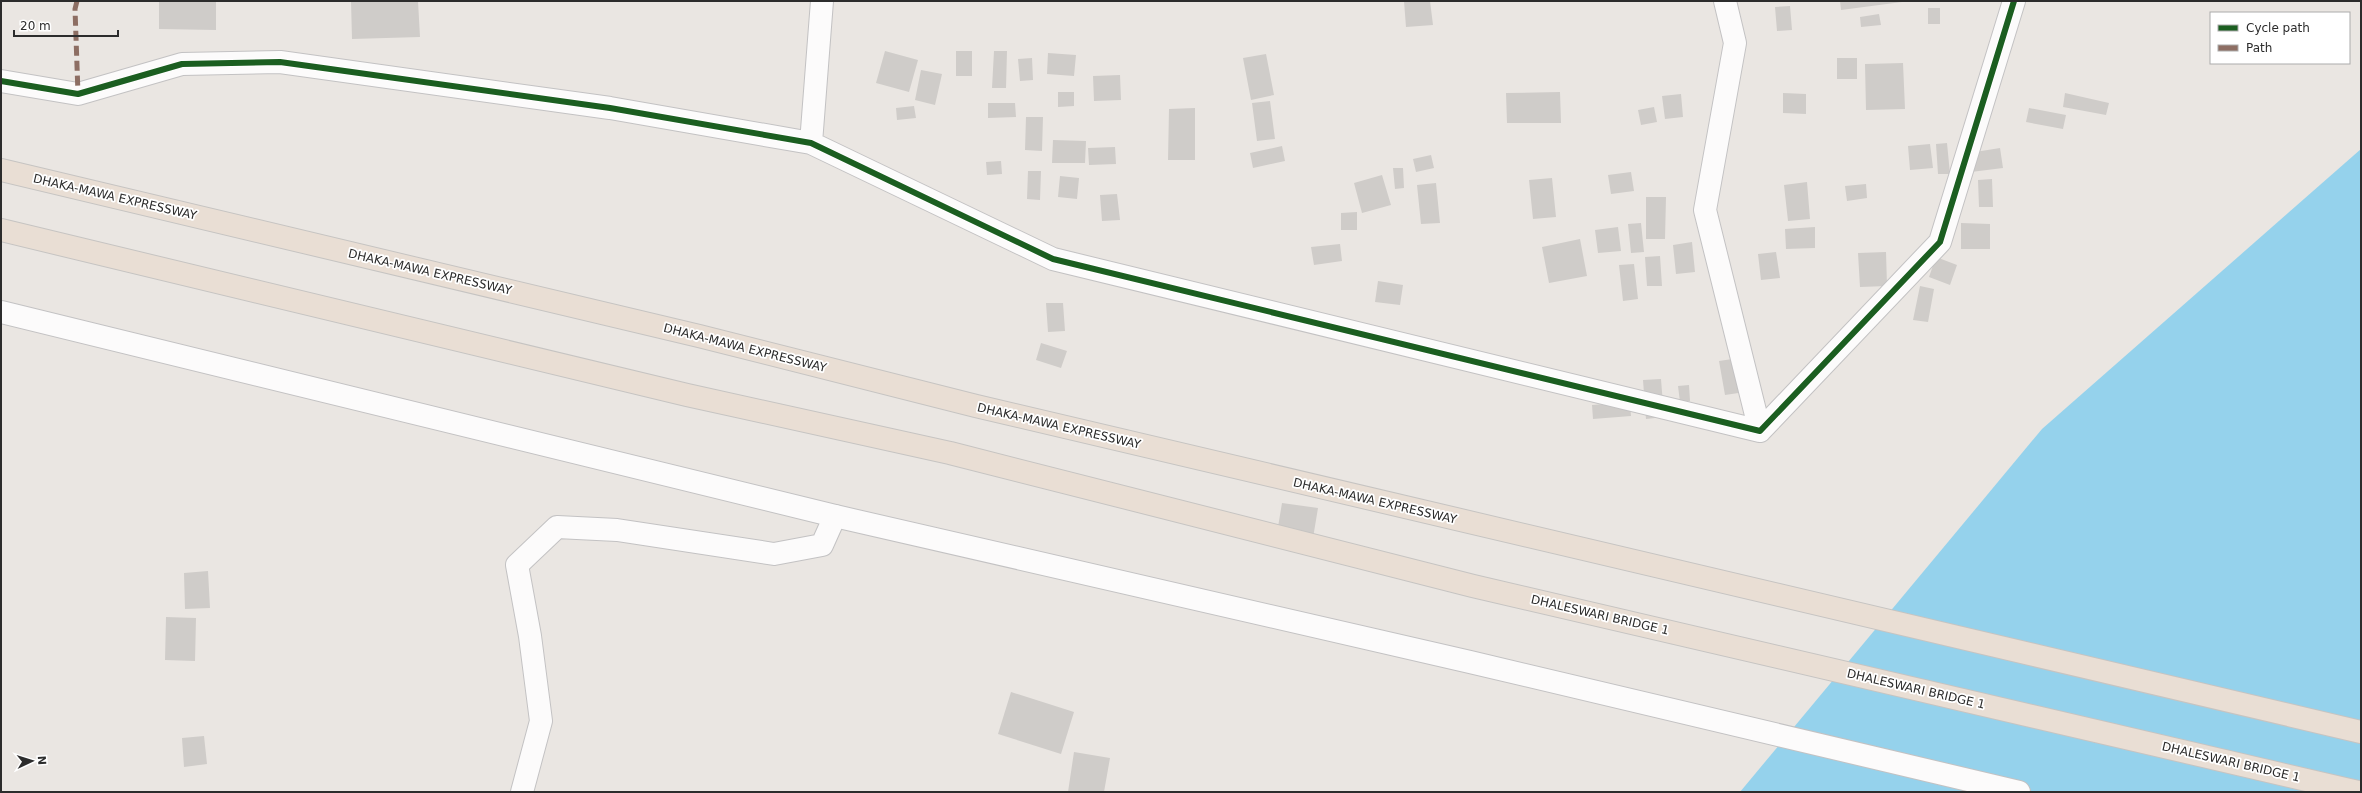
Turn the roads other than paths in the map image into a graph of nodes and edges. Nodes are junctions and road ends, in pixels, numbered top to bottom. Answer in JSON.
{"nodes":[{"id":1,"x":822,"y":1,"type":"edge"},
{"id":2,"x":1725,"y":1,"type":"edge"},
{"id":3,"x":2014,"y":1,"type":"edge"},
{"id":4,"x":1,"y":81,"type":"edge"},
{"id":5,"x":811,"y":143,"type":"junction"},
{"id":6,"x":1,"y":170,"type":"edge"},
{"id":7,"x":1,"y":230,"type":"edge"},
{"id":8,"x":1,"y":312,"type":"edge"},
{"id":9,"x":1760,"y":431,"type":"junction"},
{"id":10,"x":835,"y":516,"type":"junction"},
{"id":11,"x":2361,"y":732,"type":"edge"},
{"id":12,"x":522,"y":792,"type":"edge"},
{"id":13,"x":2018,"y":792,"type":"edge"},
{"id":14,"x":2358,"y":792,"type":"edge"}],
"edges":[{"from":1,"to":5,"type":"street"},
{"from":2,"to":9,"type":"street"},
{"from":3,"to":9,"type":"street"},
{"from":4,"to":5,"type":"street"},
{"from":5,"to":9,"type":"street"},
{"from":6,"to":11,"type":"highway","name":"DHAKA-MAWA EXPRESSWAY"},
{"from":7,"to":14,"type":"highway","name":"DHALESWARI BRIDGE 1"},
{"from":8,"to":10,"type":"street"},
{"from":10,"to":12,"type":"street"},
{"from":10,"to":13,"type":"street"}]}
